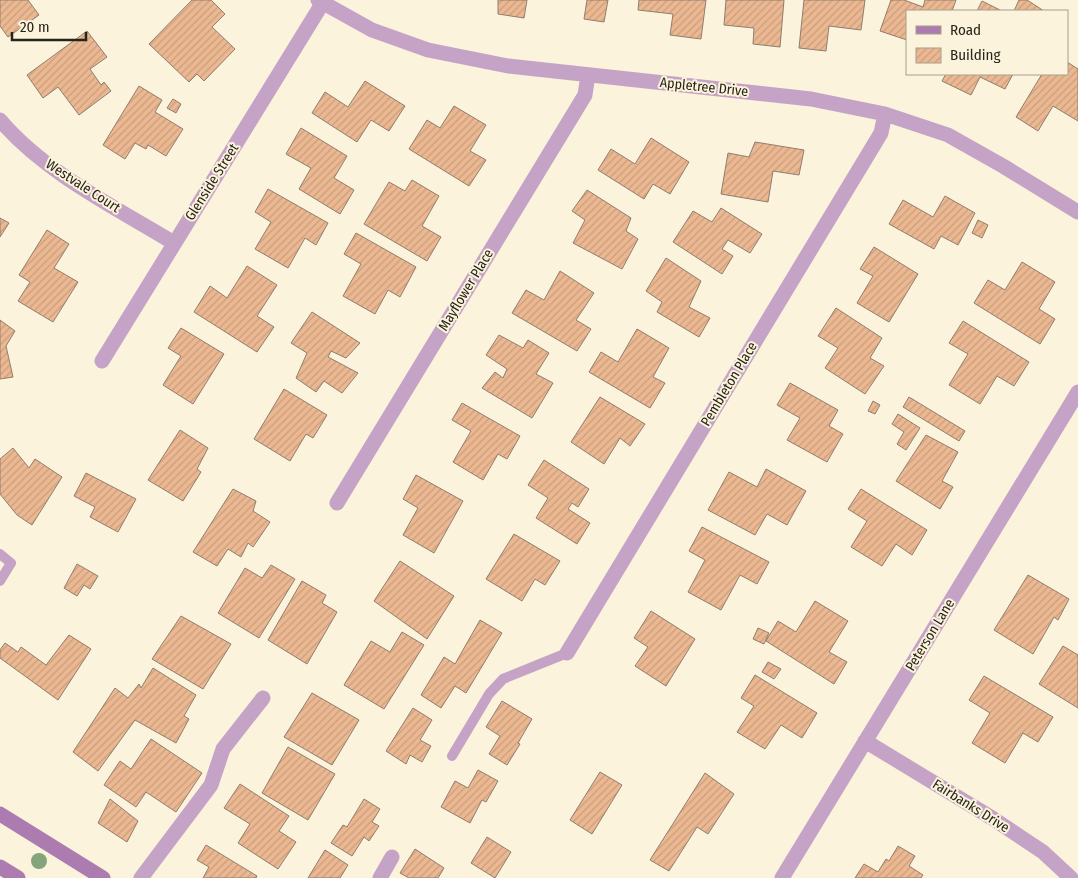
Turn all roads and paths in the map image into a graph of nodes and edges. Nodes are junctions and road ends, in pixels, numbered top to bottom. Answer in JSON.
{"nodes":[{"id":1,"x":320,"y":2,"type":"edge"},
{"id":2,"x":588,"y":75,"type":"junction"},
{"id":3,"x":885,"y":114,"type":"junction"},
{"id":4,"x":0,"y":120,"type":"edge"},
{"id":5,"x":1078,"y":212,"type":"edge"},
{"id":6,"x":174,"y":243,"type":"junction"},
{"id":7,"x":102,"y":360,"type":"dead end"},
{"id":8,"x":1078,"y":392,"type":"edge"},
{"id":9,"x":337,"y":504,"type":"dead end"},
{"id":10,"x":0,"y":554,"type":"edge"},
{"id":11,"x":0,"y":581,"type":"edge"},
{"id":12,"x":567,"y":652,"type":"joint"},
{"id":13,"x":263,"y":698,"type":"dead end"},
{"id":14,"x":865,"y":741,"type":"junction"},
{"id":15,"x":452,"y":756,"type":"dead end"},
{"id":16,"x":0,"y":814,"type":"edge"},
{"id":17,"x":392,"y":857,"type":"dead end"},
{"id":18,"x":0,"y":867,"type":"edge"},
{"id":19,"x":18,"y":878,"type":"edge"},
{"id":20,"x":103,"y":878,"type":"edge"},
{"id":21,"x":141,"y":878,"type":"edge"},
{"id":22,"x":380,"y":878,"type":"edge"},
{"id":23,"x":782,"y":878,"type":"edge"},
{"id":24,"x":1071,"y":878,"type":"edge"}],
"edges":[{"from":1,"to":2,"type":"street","name":"Appletree Drive"},
{"from":1,"to":6,"type":"street","name":"Glenside Street"},
{"from":2,"to":3,"type":"street","name":"Appletree Drive"},
{"from":2,"to":9,"type":"street","name":"Mayflower Place"},
{"from":3,"to":5,"type":"street","name":"Appletree Drive"},
{"from":3,"to":12,"type":"street","name":"Pembleton Place"},
{"from":4,"to":6,"type":"street","name":"Westvale Court"},
{"from":6,"to":7,"type":"street","name":"Glenside Street"},
{"from":8,"to":14,"type":"street","name":"Peterson Lane"},
{"from":10,"to":11,"type":"lane"},
{"from":12,"to":15,"type":"lane"},
{"from":13,"to":21,"type":"street"},
{"from":14,"to":23,"type":"street","name":"Peterson Lane"},
{"from":14,"to":24,"type":"street","name":"Fairbanks Drive"},
{"from":16,"to":20,"type":"main road"},
{"from":17,"to":22,"type":"street"},
{"from":18,"to":19,"type":"main road"}]}
